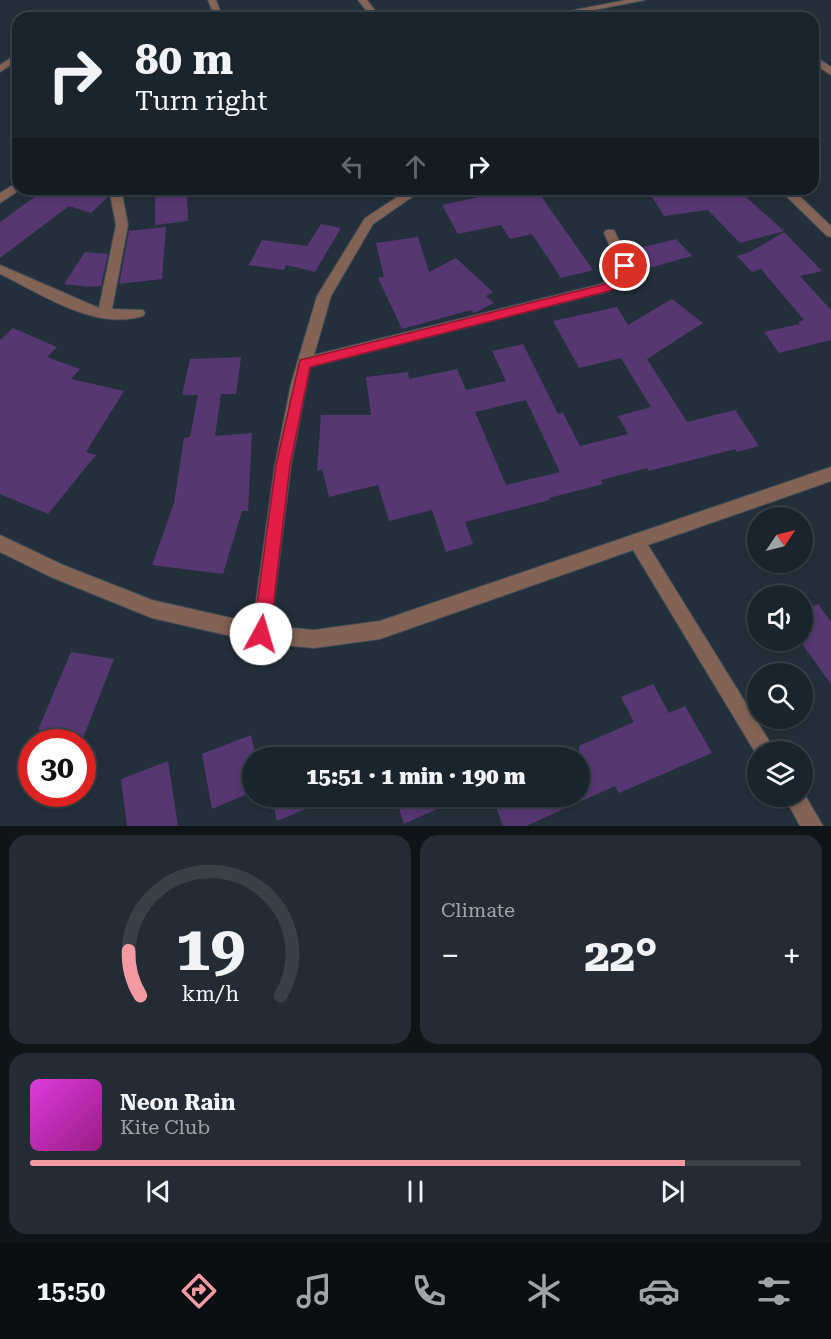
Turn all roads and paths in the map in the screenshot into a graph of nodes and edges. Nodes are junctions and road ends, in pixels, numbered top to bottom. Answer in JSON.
{"nodes":[{"id":1,"x":362,"y":0,"type":"edge"},
{"id":2,"x":641,"y":0,"type":"edge"},
{"id":3,"x":595,"y":8,"type":"junction"},
{"id":4,"x":372,"y":12,"type":"edge"},
{"id":5,"x":572,"y":12,"type":"edge"},
{"id":6,"x":599,"y":12,"type":"edge"},
{"id":7,"x":819,"y":63,"type":"edge"},
{"id":8,"x":831,"y":72,"type":"edge"},
{"id":9,"x":116,"y":195,"type":"edge"},
{"id":10,"x":407,"y":195,"type":"edge"},
{"id":11,"x":791,"y":195,"type":"edge"},
{"id":12,"x":831,"y":232,"type":"edge"},
{"id":13,"x":610,"y":233,"type":"dead end"},
{"id":14,"x":0,"y":269,"type":"edge"},
{"id":15,"x":138,"y":313,"type":"dead end"},
{"id":16,"x":104,"y":314,"type":"junction"},
{"id":17,"x":304,"y":363,"type":"junction"},
{"id":18,"x":831,"y":474,"type":"edge"},
{"id":19,"x":637,"y":542,"type":"junction"},
{"id":20,"x":0,"y":543,"type":"edge"},
{"id":21,"x":261,"y":634,"type":"junction"},
{"id":22,"x":759,"y":741,"type":"edge"},
{"id":23,"x":801,"y":807,"type":"edge"},
{"id":24,"x":812,"y":826,"type":"edge"}],
"edges":[{"from":1,"to":4,"type":"street"},
{"from":2,"to":3,"type":"street"},
{"from":3,"to":5,"type":"street"},
{"from":3,"to":6,"type":"street"},
{"from":7,"to":8,"type":"street"},
{"from":9,"to":16,"type":"street"},
{"from":10,"to":17,"type":"street"},
{"from":11,"to":12,"type":"street"},
{"from":13,"to":17,"type":"street"},
{"from":14,"to":16,"type":"street"},
{"from":15,"to":16,"type":"street"},
{"from":17,"to":21,"type":"street"},
{"from":18,"to":19,"type":"street"},
{"from":19,"to":21,"type":"street"},
{"from":19,"to":22,"type":"street"},
{"from":20,"to":21,"type":"street"},
{"from":23,"to":24,"type":"street"}]}
